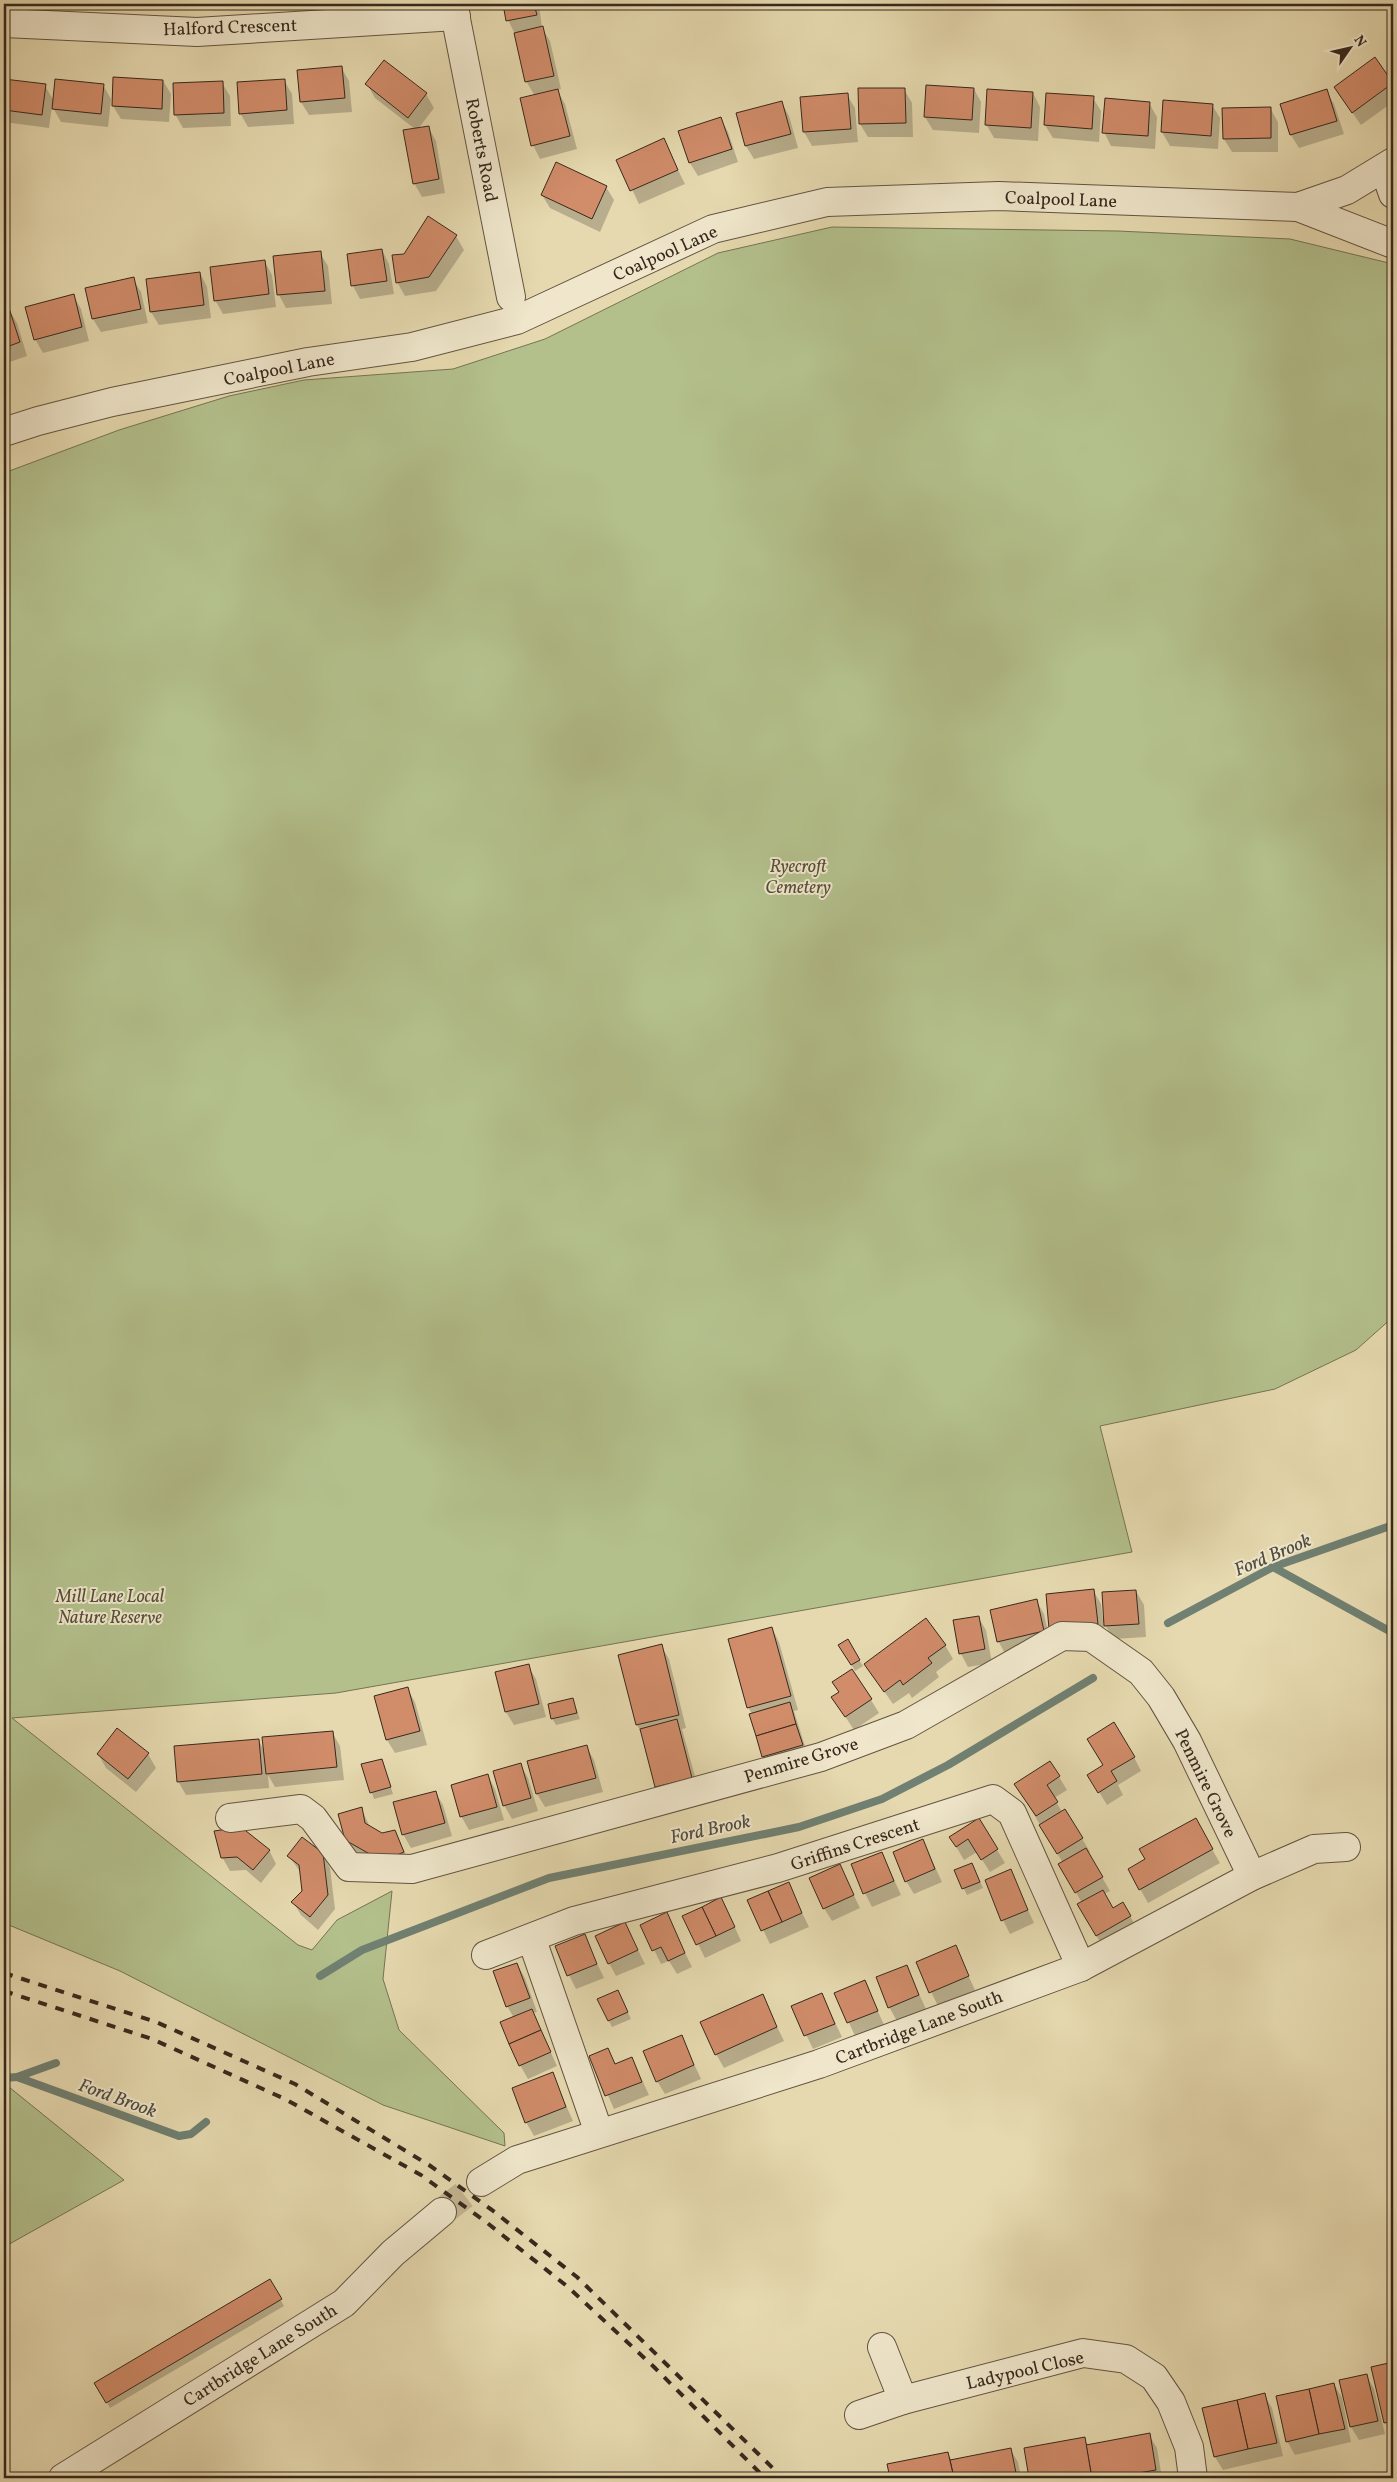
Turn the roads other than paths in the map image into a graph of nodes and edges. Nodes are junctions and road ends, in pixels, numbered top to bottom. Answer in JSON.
{"nodes":[{"id":1,"x":454,"y":10,"type":"edge"},
{"id":2,"x":4,"y":23,"type":"edge"},
{"id":3,"x":1388,"y":165,"type":"edge"},
{"id":4,"x":1393,"y":194,"type":"edge"},
{"id":5,"x":1298,"y":207,"type":"junction"},
{"id":6,"x":1393,"y":244,"type":"edge"},
{"id":7,"x":511,"y":297,"type":"dead end"},
{"id":8,"x":4,"y":432,"type":"edge"},
{"id":9,"x":230,"y":1818,"type":"dead end"},
{"id":10,"x":1346,"y":1847,"type":"dead end"},
{"id":11,"x":1252,"y":1876,"type":"junction"},
{"id":12,"x":532,"y":1940,"type":"junction"},
{"id":13,"x":486,"y":1955,"type":"dead end"},
{"id":14,"x":1081,"y":1967,"type":"junction"},
{"id":15,"x":599,"y":2133,"type":"junction"},
{"id":16,"x":481,"y":2182,"type":"tunnel mouth"},
{"id":17,"x":442,"y":2212,"type":"tunnel mouth"},
{"id":18,"x":882,"y":2347,"type":"dead end"},
{"id":19,"x":903,"y":2400,"type":"junction"},
{"id":20,"x":859,"y":2415,"type":"dead end"},
{"id":21,"x":63,"y":2478,"type":"edge"},
{"id":22,"x":1193,"y":2478,"type":"edge"}],
"edges":[{"from":1,"to":2,"type":"street","name":"Halford Crescent"},
{"from":1,"to":7,"type":"street","name":"Roberts Road"},
{"from":3,"to":4,"type":"street"},
{"from":3,"to":5,"type":"street","name":"Coalpool Lane"},
{"from":5,"to":6,"type":"street"},
{"from":5,"to":8,"type":"street","name":"Coalpool Lane"},
{"from":9,"to":11,"type":"street","name":"Penmire Grove"},
{"from":10,"to":11,"type":"street","name":"Cartbridge Lane South"},
{"from":11,"to":14,"type":"street","name":"Cartbridge Lane South"},
{"from":12,"to":13,"type":"street","name":"Griffins Crescent"},
{"from":12,"to":14,"type":"street","name":"Griffins Crescent"},
{"from":12,"to":15,"type":"street"},
{"from":14,"to":15,"type":"street","name":"Cartbridge Lane South"},
{"from":15,"to":16,"type":"street","name":"Cartbridge Lane South"},
{"from":17,"to":21,"type":"street","name":"Cartbridge Lane South"},
{"from":18,"to":19,"type":"street"},
{"from":19,"to":20,"type":"street","name":"Ladypool Close"},
{"from":19,"to":22,"type":"street","name":"Ladypool Close"}]}
